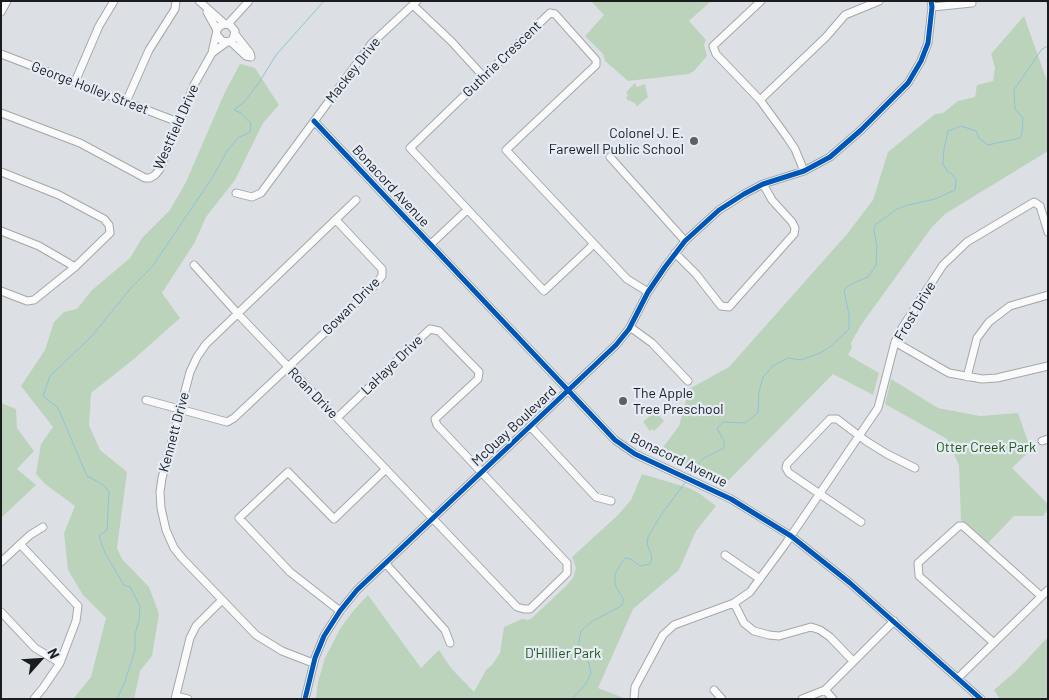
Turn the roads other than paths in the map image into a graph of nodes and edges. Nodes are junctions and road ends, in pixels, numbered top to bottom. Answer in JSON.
{"nodes":[{"id":1,"x":7,"y":1,"type":"edge"},
{"id":2,"x":114,"y":1,"type":"edge"},
{"id":3,"x":176,"y":1,"type":"edge"},
{"id":4,"x":761,"y":1,"type":"edge"},
{"id":5,"x":879,"y":1,"type":"edge"},
{"id":6,"x":201,"y":3,"type":"edge"},
{"id":7,"x":972,"y":3,"type":"dead end"},
{"id":8,"x":247,"y":4,"type":"edge"},
{"id":9,"x":415,"y":4,"type":"edge"},
{"id":10,"x":931,"y":4,"type":"edge"},
{"id":11,"x":1,"y":12,"type":"edge"},
{"id":12,"x":230,"y":28,"type":"junction"},
{"id":13,"x":217,"y":32,"type":"junction"},
{"id":14,"x":228,"y":42,"type":"junction"},
{"id":15,"x":212,"y":53,"type":"junction"},
{"id":16,"x":1,"y":54,"type":"edge"},
{"id":17,"x":483,"y":76,"type":"junction"},
{"id":18,"x":75,"y":82,"type":"junction"},
{"id":19,"x":760,"y":100,"type":"junction"},
{"id":20,"x":126,"y":102,"type":"junction"},
{"id":21,"x":1,"y":113,"type":"edge"},
{"id":22,"x":314,"y":121,"type":"junction"},
{"id":23,"x":178,"y":122,"type":"junction"},
{"id":24,"x":610,"y":157,"type":"dead end"},
{"id":25,"x":1,"y":172,"type":"edge"},
{"id":26,"x":804,"y":172,"type":"junction"},
{"id":27,"x":763,"y":184,"type":"junction"},
{"id":28,"x":236,"y":194,"type":"dead end"},
{"id":29,"x":356,"y":200,"type":"dead end"},
{"id":30,"x":467,"y":210,"type":"junction"},
{"id":31,"x":336,"y":220,"type":"junction"},
{"id":32,"x":1,"y":231,"type":"edge"},
{"id":33,"x":1048,"y":232,"type":"edge"},
{"id":34,"x":685,"y":242,"type":"junction"},
{"id":35,"x":431,"y":244,"type":"junction"},
{"id":36,"x":594,"y":244,"type":"junction"},
{"id":37,"x":675,"y":254,"type":"junction"},
{"id":38,"x":75,"y":266,"type":"junction"},
{"id":39,"x":194,"y":266,"type":"dead end"},
{"id":40,"x":1,"y":291,"type":"edge"},
{"id":41,"x":648,"y":292,"type":"junction"},
{"id":42,"x":1048,"y":295,"type":"edge"},
{"id":43,"x":238,"y":314,"type":"junction"},
{"id":44,"x":630,"y":327,"type":"junction"},
{"id":45,"x":895,"y":342,"type":"junction"},
{"id":46,"x":1048,"y":366,"type":"edge"},
{"id":47,"x":288,"y":367,"type":"junction"},
{"id":48,"x":967,"y":377,"type":"junction"},
{"id":49,"x":688,"y":382,"type":"dead end"},
{"id":50,"x":568,"y":391,"type":"junction"},
{"id":51,"x":146,"y":400,"type":"dead end"},
{"id":52,"x":180,"y":410,"type":"junction"},
{"id":53,"x":337,"y":418,"type":"junction"},
{"id":54,"x":530,"y":426,"type":"junction"},
{"id":55,"x":859,"y":437,"type":"junction"},
{"id":56,"x":915,"y":468,"type":"dead end"},
{"id":57,"x":386,"y":469,"type":"junction"},
{"id":58,"x":481,"y":473,"type":"junction"},
{"id":59,"x":819,"y":494,"type":"junction"},
{"id":60,"x":611,"y":501,"type":"dead end"},
{"id":61,"x":433,"y":519,"type":"junction"},
{"id":62,"x":861,"y":522,"type":"dead end"},
{"id":63,"x":43,"y":527,"type":"dead end"},
{"id":64,"x":791,"y":536,"type":"junction"},
{"id":65,"x":20,"y":544,"type":"junction"},
{"id":66,"x":725,"y":555,"type":"dead end"},
{"id":67,"x":1,"y":562,"type":"edge"},
{"id":68,"x":386,"y":564,"type":"junction"},
{"id":69,"x":760,"y":579,"type":"junction"},
{"id":70,"x":1048,"y":590,"type":"edge"},
{"id":71,"x":1041,"y":596,"type":"junction"},
{"id":72,"x":222,"y":600,"type":"junction"},
{"id":73,"x":734,"y":603,"type":"junction"},
{"id":74,"x":340,"y":611,"type":"junction"},
{"id":75,"x":1,"y":612,"type":"edge"},
{"id":76,"x":894,"y":621,"type":"junction"},
{"id":77,"x":450,"y":643,"type":"dead end"},
{"id":78,"x":994,"y":643,"type":"junction"},
{"id":79,"x":853,"y":661,"type":"junction"},
{"id":80,"x":60,"y":663,"type":"junction"},
{"id":81,"x":313,"y":663,"type":"junction"},
{"id":82,"x":958,"y":678,"type":"junction"},
{"id":83,"x":714,"y":690,"type":"dead end"},
{"id":84,"x":825,"y":690,"type":"junction"},
{"id":85,"x":176,"y":698,"type":"edge"},
{"id":86,"x":34,"y":699,"type":"edge"},
{"id":87,"x":188,"y":699,"type":"edge"},
{"id":88,"x":305,"y":699,"type":"edge"},
{"id":89,"x":634,"y":699,"type":"edge"},
{"id":90,"x":722,"y":699,"type":"edge"},
{"id":91,"x":802,"y":699,"type":"edge"},
{"id":92,"x":834,"y":699,"type":"edge"},
{"id":93,"x":981,"y":699,"type":"edge"}],
"edges":[{"from":1,"to":11,"type":"street"},
{"from":2,"to":18,"type":"street"},
{"from":3,"to":20,"type":"street"},
{"from":4,"to":19,"type":"street"},
{"from":5,"to":19,"type":"street"},
{"from":6,"to":12,"type":"street"},
{"from":6,"to":13,"type":"street"},
{"from":7,"to":10,"type":"street"},
{"from":8,"to":12,"type":"street"},
{"from":9,"to":17,"type":"street"},
{"from":9,"to":22,"type":"street","name":"Mackey Drive"},
{"from":10,"to":26,"type":"street","name":"McQuay Boulevard"},
{"from":12,"to":13,"type":"street"},
{"from":12,"to":14,"type":"street","name":"Westfield Drive"},
{"from":12,"to":14,"type":"street"},
{"from":13,"to":14,"type":"street"},
{"from":13,"to":15,"type":"street"},
{"from":14,"to":15,"type":"street","name":"Westfield Drive"},
{"from":15,"to":23,"type":"street","name":"Westfield Drive"},
{"from":16,"to":18,"type":"street","name":"George Holley Street"},
{"from":17,"to":30,"type":"street","name":"Guthrie Crescent"},
{"from":17,"to":36,"type":"street","name":"Guthrie Crescent"},
{"from":18,"to":20,"type":"street","name":"George Holley Street"},
{"from":19,"to":26,"type":"street"},
{"from":20,"to":23,"type":"street","name":"George Holley Street"},
{"from":21,"to":23,"type":"street","name":"Westfield Drive"},
{"from":22,"to":28,"type":"street","name":"Mackey Drive"},
{"from":22,"to":35,"type":"street","name":"Bonacord Avenue"},
{"from":24,"to":34,"type":"street"},
{"from":25,"to":38,"type":"street"},
{"from":26,"to":27,"type":"street","name":"McQuay Boulevard"},
{"from":27,"to":34,"type":"street","name":"McQuay Boulevard"},
{"from":27,"to":37,"type":"street"},
{"from":29,"to":31,"type":"street","name":"Kennett Drive"},
{"from":30,"to":35,"type":"street"},
{"from":30,"to":36,"type":"street","name":"Guthrie Crescent"},
{"from":31,"to":43,"type":"street","name":"Kennett Drive"},
{"from":31,"to":47,"type":"street","name":"Gowan Drive"},
{"from":32,"to":38,"type":"street"},
{"from":33,"to":45,"type":"street","name":"Frost Drive"},
{"from":34,"to":37,"type":"street","name":"McQuay Boulevard"},
{"from":35,"to":50,"type":"street","name":"Bonacord Avenue"},
{"from":36,"to":41,"type":"street","name":"Guthrie Crescent"},
{"from":37,"to":41,"type":"street","name":"McQuay Boulevard"},
{"from":38,"to":40,"type":"street"},
{"from":39,"to":43,"type":"street","name":"Roan Drive"},
{"from":41,"to":44,"type":"street","name":"McQuay Boulevard"},
{"from":42,"to":48,"type":"street"},
{"from":43,"to":47,"type":"street","name":"Roan Drive"},
{"from":43,"to":52,"type":"street","name":"Kennett Drive"},
{"from":44,"to":49,"type":"street"},
{"from":44,"to":50,"type":"street","name":"McQuay Boulevard"},
{"from":45,"to":48,"type":"street"},
{"from":45,"to":55,"type":"street","name":"Frost Drive"},
{"from":46,"to":48,"type":"street"},
{"from":47,"to":52,"type":"street","name":"Gowan Drive"},
{"from":47,"to":53,"type":"street","name":"Roan Drive"},
{"from":50,"to":54,"type":"street","name":"McQuay Boulevard"},
{"from":50,"to":64,"type":"street","name":"Bonacord Avenue"},
{"from":51,"to":52,"type":"street"},
{"from":52,"to":72,"type":"street","name":"Kennett Drive"},
{"from":53,"to":57,"type":"street","name":"Roan Drive"},
{"from":53,"to":58,"type":"street","name":"LaHaye Drive"},
{"from":54,"to":58,"type":"street","name":"McQuay Boulevard"},
{"from":54,"to":60,"type":"street"},
{"from":55,"to":56,"type":"street"},
{"from":55,"to":59,"type":"street","name":"Frost Drive"},
{"from":55,"to":59,"type":"street"},
{"from":57,"to":61,"type":"street","name":"Roan Drive"},
{"from":57,"to":74,"type":"street"},
{"from":58,"to":61,"type":"street","name":"McQuay Boulevard"},
{"from":58,"to":61,"type":"street","name":"Roan Drive"},
{"from":59,"to":62,"type":"street"},
{"from":59,"to":64,"type":"street","name":"Frost Drive"},
{"from":61,"to":68,"type":"street","name":"McQuay Boulevard"},
{"from":63,"to":65,"type":"street"},
{"from":64,"to":69,"type":"street","name":"Frost Drive"},
{"from":64,"to":76,"type":"street","name":"Bonacord Avenue"},
{"from":65,"to":67,"type":"street"},
{"from":65,"to":80,"type":"street"},
{"from":66,"to":69,"type":"street"},
{"from":68,"to":74,"type":"street","name":"McQuay Boulevard"},
{"from":68,"to":77,"type":"street"},
{"from":69,"to":73,"type":"street","name":"Frost Drive"},
{"from":70,"to":71,"type":"street"},
{"from":71,"to":78,"type":"street"},
{"from":71,"to":78,"type":"street"},
{"from":72,"to":81,"type":"street","name":"Kennett Drive"},
{"from":72,"to":85,"type":"street"},
{"from":73,"to":79,"type":"street"},
{"from":73,"to":89,"type":"street","name":"Frost Drive"},
{"from":74,"to":81,"type":"street","name":"McQuay Boulevard"},
{"from":75,"to":80,"type":"street"},
{"from":76,"to":79,"type":"street"},
{"from":76,"to":82,"type":"street","name":"Bonacord Avenue"},
{"from":78,"to":82,"type":"street"},
{"from":79,"to":84,"type":"street"},
{"from":80,"to":86,"type":"street"},
{"from":81,"to":88,"type":"street","name":"McQuay Boulevard"},
{"from":82,"to":93,"type":"street","name":"Bonacord Avenue"},
{"from":83,"to":90,"type":"street"},
{"from":84,"to":91,"type":"street"},
{"from":84,"to":92,"type":"street"},
{"from":85,"to":87,"type":"street"}]}
